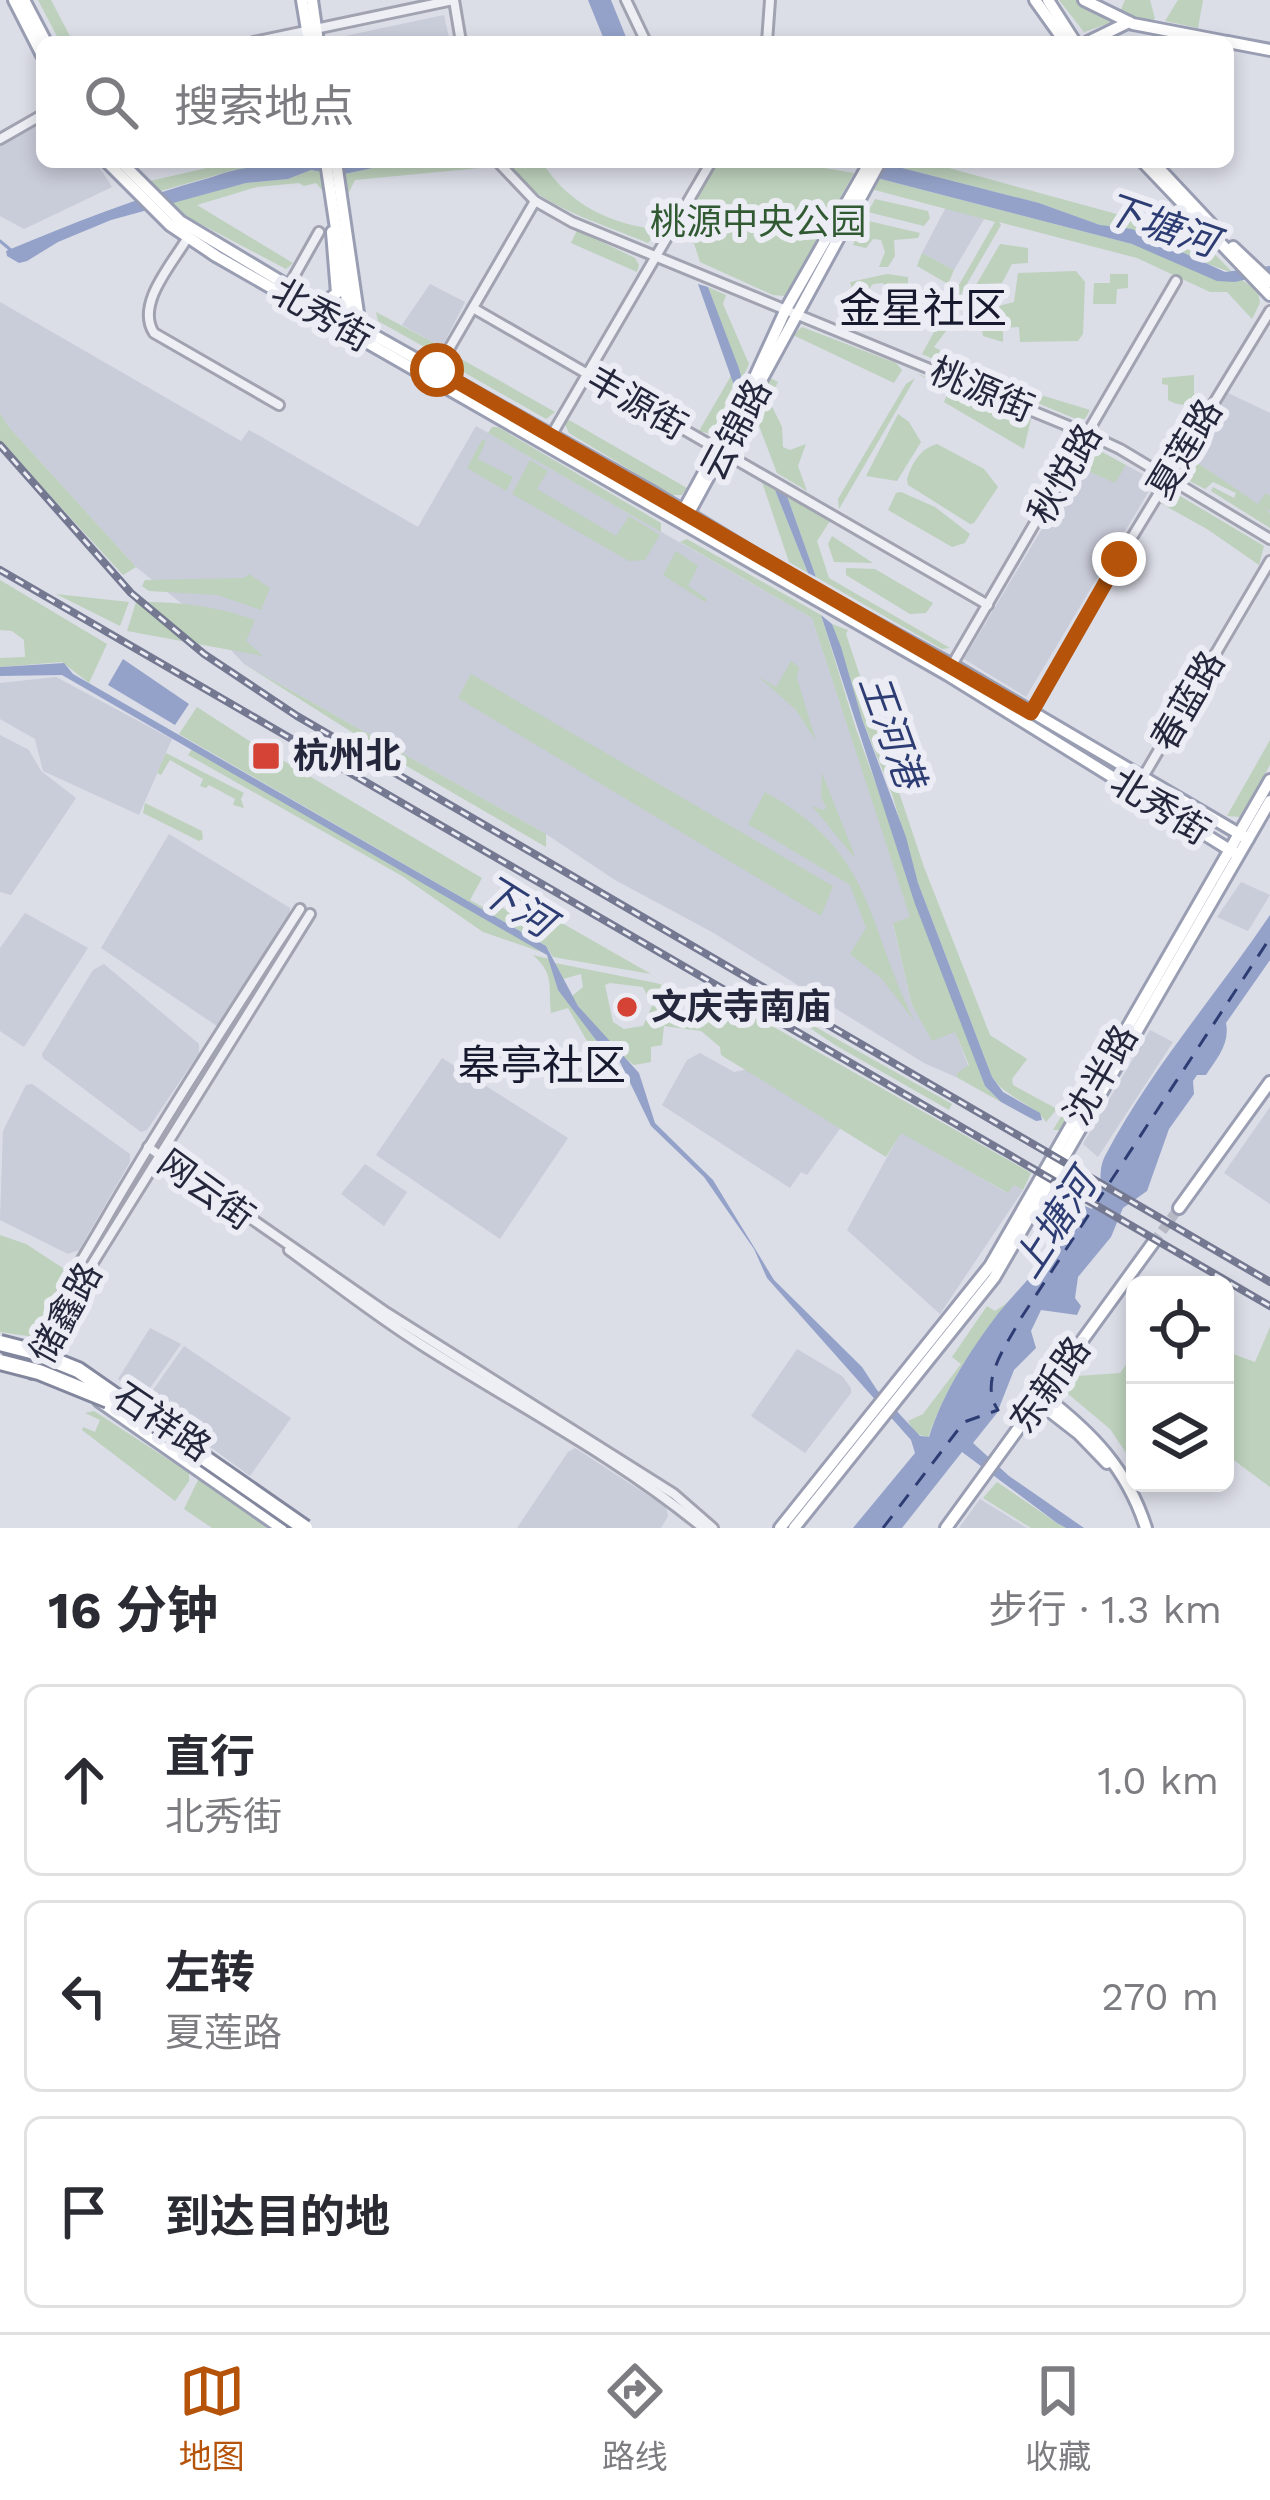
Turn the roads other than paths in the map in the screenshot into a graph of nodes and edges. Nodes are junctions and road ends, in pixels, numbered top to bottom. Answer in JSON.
{"nodes":[{"id":1,"x":14,"y":0,"type":"edge"},
{"id":2,"x":24,"y":0,"type":"edge"},
{"id":3,"x":302,"y":0,"type":"edge"},
{"id":4,"x":312,"y":0,"type":"edge"},
{"id":5,"x":453,"y":0,"type":"edge"},
{"id":6,"x":626,"y":0,"type":"edge"},
{"id":7,"x":770,"y":0,"type":"edge"},
{"id":8,"x":1035,"y":0,"type":"edge"},
{"id":9,"x":1048,"y":0,"type":"edge"},
{"id":10,"x":1084,"y":0,"type":"edge"},
{"id":11,"x":1129,"y":25,"type":"junction"},
{"id":12,"x":43,"y":36,"type":"edge"},
{"id":13,"x":312,"y":36,"type":"edge"},
{"id":14,"x":460,"y":36,"type":"edge"},
{"id":15,"x":643,"y":36,"type":"edge"},
{"id":16,"x":767,"y":36,"type":"edge"},
{"id":17,"x":1061,"y":36,"type":"edge"},
{"id":18,"x":1071,"y":36,"type":"edge"},
{"id":19,"x":1102,"y":36,"type":"edge"},
{"id":20,"x":1113,"y":36,"type":"edge"},
{"id":21,"x":1176,"y":36,"type":"edge"},
{"id":22,"x":1186,"y":36,"type":"edge"},
{"id":23,"x":36,"y":43,"type":"edge"},
{"id":24,"x":1234,"y":45,"type":"edge"},
{"id":25,"x":1270,"y":53,"type":"edge"},
{"id":26,"x":36,"y":118,"type":"edge"},
{"id":27,"x":0,"y":139,"type":"edge"},
{"id":28,"x":114,"y":168,"type":"edge"},
{"id":29,"x":125,"y":168,"type":"edge"},
{"id":30,"x":332,"y":168,"type":"edge"},
{"id":31,"x":504,"y":168,"type":"edge"},
{"id":32,"x":708,"y":168,"type":"edge"},
{"id":33,"x":871,"y":168,"type":"edge"},
{"id":34,"x":1149,"y":168,"type":"edge"},
{"id":35,"x":1159,"y":168,"type":"edge"},
{"id":36,"x":144,"y":194,"type":"junction"},
{"id":37,"x":535,"y":201,"type":"junction"},
{"id":38,"x":160,"y":208,"type":"junction"},
{"id":39,"x":333,"y":211,"type":"junction"},
{"id":40,"x":319,"y":232,"type":"dead end"},
{"id":41,"x":188,"y":237,"type":"junction"},
{"id":42,"x":654,"y":257,"type":"junction"},
{"id":43,"x":1248,"y":267,"type":"junction"},
{"id":44,"x":1264,"y":280,"type":"edge"},
{"id":45,"x":1176,"y":281,"type":"dead end"},
{"id":46,"x":287,"y":287,"type":"junction"},
{"id":47,"x":1270,"y":295,"type":"edge"},
{"id":48,"x":315,"y":302,"type":"junction"},
{"id":49,"x":473,"y":308,"type":"junction"},
{"id":50,"x":791,"y":311,"type":"junction"},
{"id":51,"x":1270,"y":311,"type":"edge"},
{"id":52,"x":355,"y":327,"type":"junction"},
{"id":53,"x":585,"y":373,"type":"junction"},
{"id":54,"x":434,"y":374,"type":"junction"},
{"id":55,"x":279,"y":406,"type":"dead end"},
{"id":56,"x":1088,"y":434,"type":"junction"},
{"id":57,"x":551,"y":436,"type":"junction"},
{"id":58,"x":720,"y":451,"type":"junction"},
{"id":59,"x":1168,"y":477,"type":"junction"},
{"id":60,"x":684,"y":517,"type":"junction"},
{"id":61,"x":1270,"y":539,"type":"edge"},
{"id":62,"x":1270,"y":561,"type":"edge"},
{"id":63,"x":820,"y":598,"type":"junction"},
{"id":64,"x":988,"y":605,"type":"junction"},
{"id":65,"x":952,"y":665,"type":"junction"},
{"id":66,"x":1031,"y":713,"type":"junction"},
{"id":67,"x":1142,"y":779,"type":"junction"},
{"id":68,"x":1270,"y":780,"type":"edge"},
{"id":69,"x":1270,"y":801,"type":"edge"},
{"id":70,"x":1243,"y":837,"type":"junction"},
{"id":71,"x":1234,"y":852,"type":"junction"},
{"id":72,"x":1270,"y":1082,"type":"edge"},
{"id":73,"x":1270,"y":1092,"type":"edge"},
{"id":74,"x":148,"y":1147,"type":"junction"},
{"id":75,"x":161,"y":1158,"type":"junction"},
{"id":76,"x":1156,"y":1244,"type":"tunnel mouth"},
{"id":77,"x":41,"y":1351,"type":"junction"},
{"id":78,"x":0,"y":1353,"type":"edge"},
{"id":79,"x":78,"y":1370,"type":"junction"},
{"id":80,"x":31,"y":1376,"type":"junction"},
{"id":81,"x":107,"y":1395,"type":"junction"},
{"id":82,"x":1042,"y":1400,"type":"junction"},
{"id":83,"x":878,"y":1417,"type":"junction"},
{"id":84,"x":285,"y":1528,"type":"edge"},
{"id":85,"x":311,"y":1528,"type":"edge"},
{"id":86,"x":703,"y":1528,"type":"edge"},
{"id":87,"x":713,"y":1528,"type":"edge"},
{"id":88,"x":780,"y":1528,"type":"edge"},
{"id":89,"x":794,"y":1528,"type":"edge"},
{"id":90,"x":949,"y":1528,"type":"edge"},
{"id":91,"x":1142,"y":1528,"type":"edge"}],
"edges":[{"from":1,"to":23,"type":"main road"},
{"from":2,"to":12,"type":"main road"},
{"from":3,"to":13,"type":"main road"},
{"from":4,"to":13,"type":"main road"},
{"from":5,"to":13,"type":"street"},
{"from":5,"to":14,"type":"street"},
{"from":6,"to":15,"type":"street"},
{"from":7,"to":16,"type":"street"},
{"from":8,"to":17,"type":"main road"},
{"from":9,"to":18,"type":"main road"},
{"from":10,"to":11,"type":"main road"},
{"from":11,"to":19,"type":"main road"},
{"from":11,"to":20,"type":"main road"},
{"from":11,"to":21,"type":"main road"},
{"from":11,"to":22,"type":"main road"},
{"from":24,"to":25,"type":"main road"},
{"from":26,"to":27,"type":"street"},
{"from":28,"to":36,"type":"main road"},
{"from":29,"to":36,"type":"main road"},
{"from":30,"to":39,"type":"main road"},
{"from":30,"to":52,"type":"main road"},
{"from":31,"to":37,"type":"street","name":"桃源街"},
{"from":32,"to":42,"type":"street"},
{"from":33,"to":50,"type":"main road","name":"云锦路"},
{"from":34,"to":43,"type":"main road"},
{"from":35,"to":43,"type":"main road"},
{"from":36,"to":38,"type":"main road"},
{"from":37,"to":42,"type":"street","name":"桃源街"},
{"from":37,"to":49,"type":"street"},
{"from":38,"to":41,"type":"main road","name":"北秀街"},
{"from":38,"to":46,"type":"main road","name":"北秀街"},
{"from":39,"to":48,"type":"main road"},
{"from":39,"to":52,"type":"main road"},
{"from":40,"to":46,"type":"street"},
{"from":41,"to":52,"type":"main road","name":"北秀街"},
{"from":41,"to":55,"type":"street"},
{"from":42,"to":50,"type":"street","name":"桃源街"},
{"from":42,"to":53,"type":"street"},
{"from":43,"to":44,"type":"main road"},
{"from":44,"to":47,"type":"main road"},
{"from":45,"to":56,"type":"street","name":"秋悦路"},
{"from":46,"to":48,"type":"main road","name":"北秀街"},
{"from":48,"to":52,"type":"main road","name":"北秀街"},
{"from":49,"to":53,"type":"street","name":"丰源街"},
{"from":49,"to":54,"type":"street"},
{"from":50,"to":56,"type":"street","name":"桃源街"},
{"from":50,"to":58,"type":"main road","name":"云锦路"},
{"from":51,"to":59,"type":"street","name":"夏莲路"},
{"from":52,"to":54,"type":"main road","name":"北秀街"},
{"from":53,"to":57,"type":"street"},
{"from":53,"to":58,"type":"street","name":"丰源街"},
{"from":54,"to":57,"type":"main road","name":"北秀街"},
{"from":54,"to":60,"type":"main road","name":"北秀街"},
{"from":56,"to":59,"type":"street","name":"桃源街"},
{"from":56,"to":64,"type":"street","name":"秋悦路"},
{"from":57,"to":60,"type":"main road","name":"北秀街"},
{"from":58,"to":60,"type":"main road","name":"云锦路"},
{"from":58,"to":64,"type":"street","name":"丰源街"},
{"from":59,"to":61,"type":"street","name":"桃源街"},
{"from":59,"to":66,"type":"street","name":"夏莲路"},
{"from":60,"to":63,"type":"main road","name":"北秀街"},
{"from":60,"to":63,"type":"main road","name":"北秀街"},
{"from":62,"to":67,"type":"street","name":"春蓝路"},
{"from":63,"to":65,"type":"main road","name":"北秀街"},
{"from":63,"to":71,"type":"main road","name":"北秀街"},
{"from":64,"to":65,"type":"street","name":"秋悦路"},
{"from":65,"to":66,"type":"main road","name":"北秀街"},
{"from":66,"to":67,"type":"main road","name":"北秀街"},
{"from":67,"to":70,"type":"main road","name":"北秀街"},
{"from":68,"to":70,"type":"main road","name":"沈半路"},
{"from":69,"to":70,"type":"main road","name":"沈半路"},
{"from":70,"to":71,"type":"main road","name":"沈半路"},
{"from":71,"to":83,"type":"main road","name":"沈半路"},
{"from":72,"to":73,"type":"main road"},
{"from":74,"to":75,"type":"street","name":"网云街"},
{"from":74,"to":75,"type":"street","name":"储鑫路"},
{"from":74,"to":77,"type":"street","name":"储鑫路"},
{"from":75,"to":77,"type":"street","name":"储鑫路"},
{"from":75,"to":86,"type":"street","name":"网云街"},
{"from":75,"to":87,"type":"street","name":"网云街"},
{"from":76,"to":82,"type":"main road","name":"东新路"},
{"from":77,"to":78,"type":"main road","name":"石祥路"},
{"from":77,"to":80,"type":"street","name":"储鑫路"},
{"from":77,"to":85,"type":"main road","name":"石祥路"},
{"from":78,"to":79,"type":"highway","bridge":true},
{"from":78,"to":80,"type":"main road","name":"石祥路"},
{"from":78,"to":81,"type":"highway","bridge":true},
{"from":79,"to":81,"type":"highway","bridge":true},
{"from":79,"to":85,"type":"highway","bridge":true},
{"from":80,"to":84,"type":"main road","name":"石祥路"},
{"from":81,"to":84,"type":"highway","bridge":true},
{"from":81,"to":85,"type":"highway","bridge":true},
{"from":82,"to":90,"type":"main road","name":"东新路"},
{"from":82,"to":91,"type":"main road"},
{"from":83,"to":88,"type":"main road","name":"沈半路"},
{"from":83,"to":89,"type":"main road","name":"沈半路"}]}
